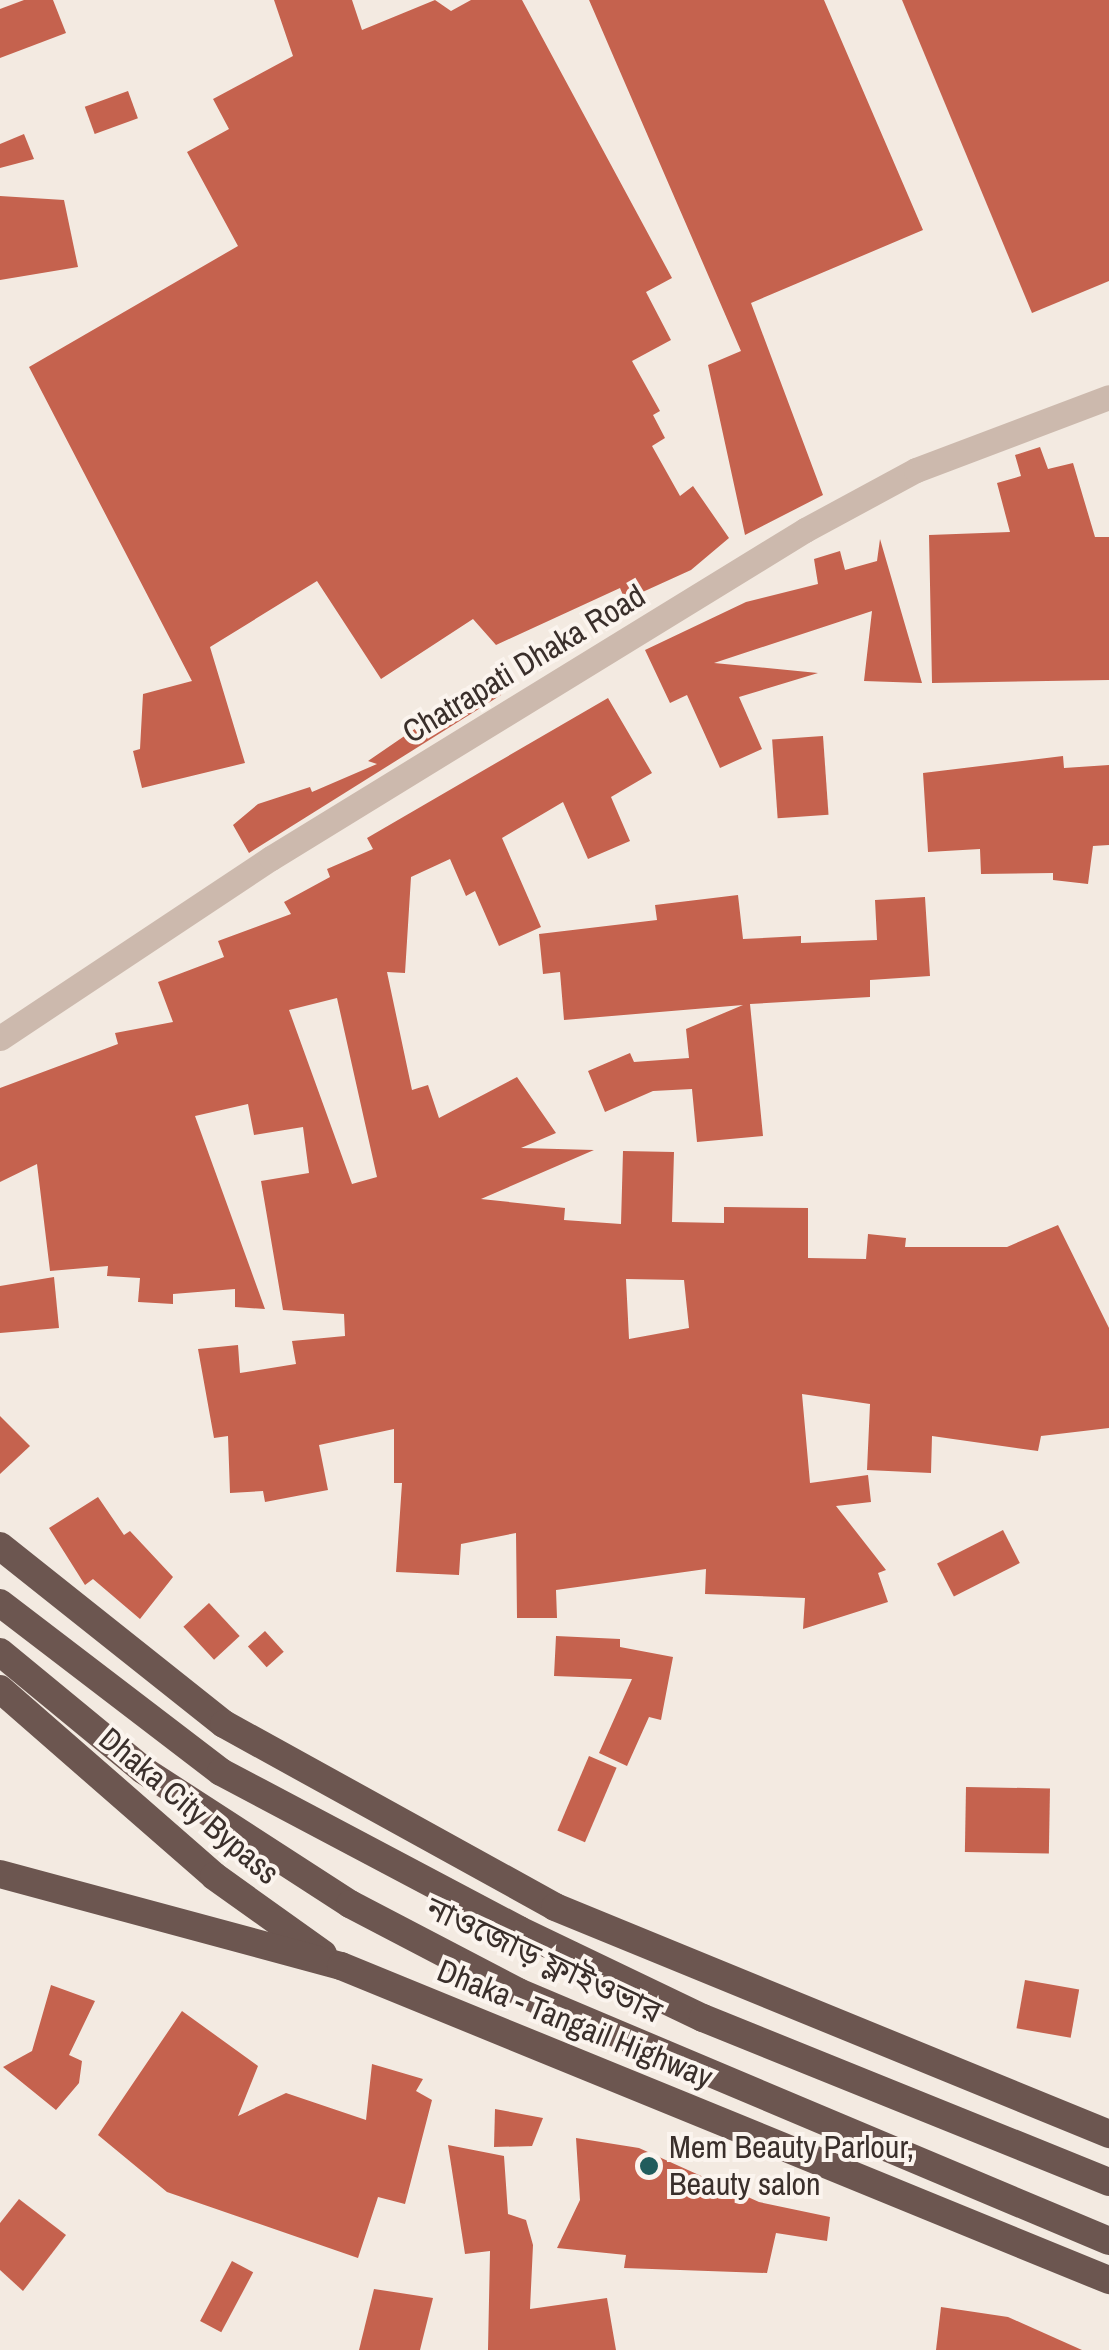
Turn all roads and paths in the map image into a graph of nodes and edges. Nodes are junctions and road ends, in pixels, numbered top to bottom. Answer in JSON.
{"nodes":[{"id":1,"x":1109,"y":397,"type":"edge"},
{"id":2,"x":0,"y":1038,"type":"edge"},
{"id":3,"x":0,"y":1546,"type":"edge"},
{"id":4,"x":0,"y":1603,"type":"edge"},
{"id":5,"x":0,"y":1652,"type":"edge"},
{"id":6,"x":0,"y":1690,"type":"edge"},
{"id":7,"x":0,"y":1874,"type":"edge"},
{"id":8,"x":340,"y":1966,"type":"junction"},
{"id":9,"x":1109,"y":2134,"type":"edge"},
{"id":10,"x":1109,"y":2182,"type":"edge"},
{"id":11,"x":1109,"y":2241,"type":"edge"},
{"id":12,"x":1109,"y":2280,"type":"edge"}],
"edges":[{"from":1,"to":2,"type":"street","name":"Chatrapati Dhaka Road"},
{"from":3,"to":9,"type":"highway"},
{"from":4,"to":10,"type":"highway","name":"নাওজোড় ফ্লাইওভার"},
{"from":5,"to":11,"type":"highway","name":"নাওজোড় ফ্লাইওভার"},
{"from":6,"to":8,"type":"highway","name":"Dhaka City Bypass"},
{"from":7,"to":8,"type":"highway","name":"Dhaka - Tangail Highway"},
{"from":8,"to":12,"type":"highway","name":"Dhaka - Tangail Highway"}]}
